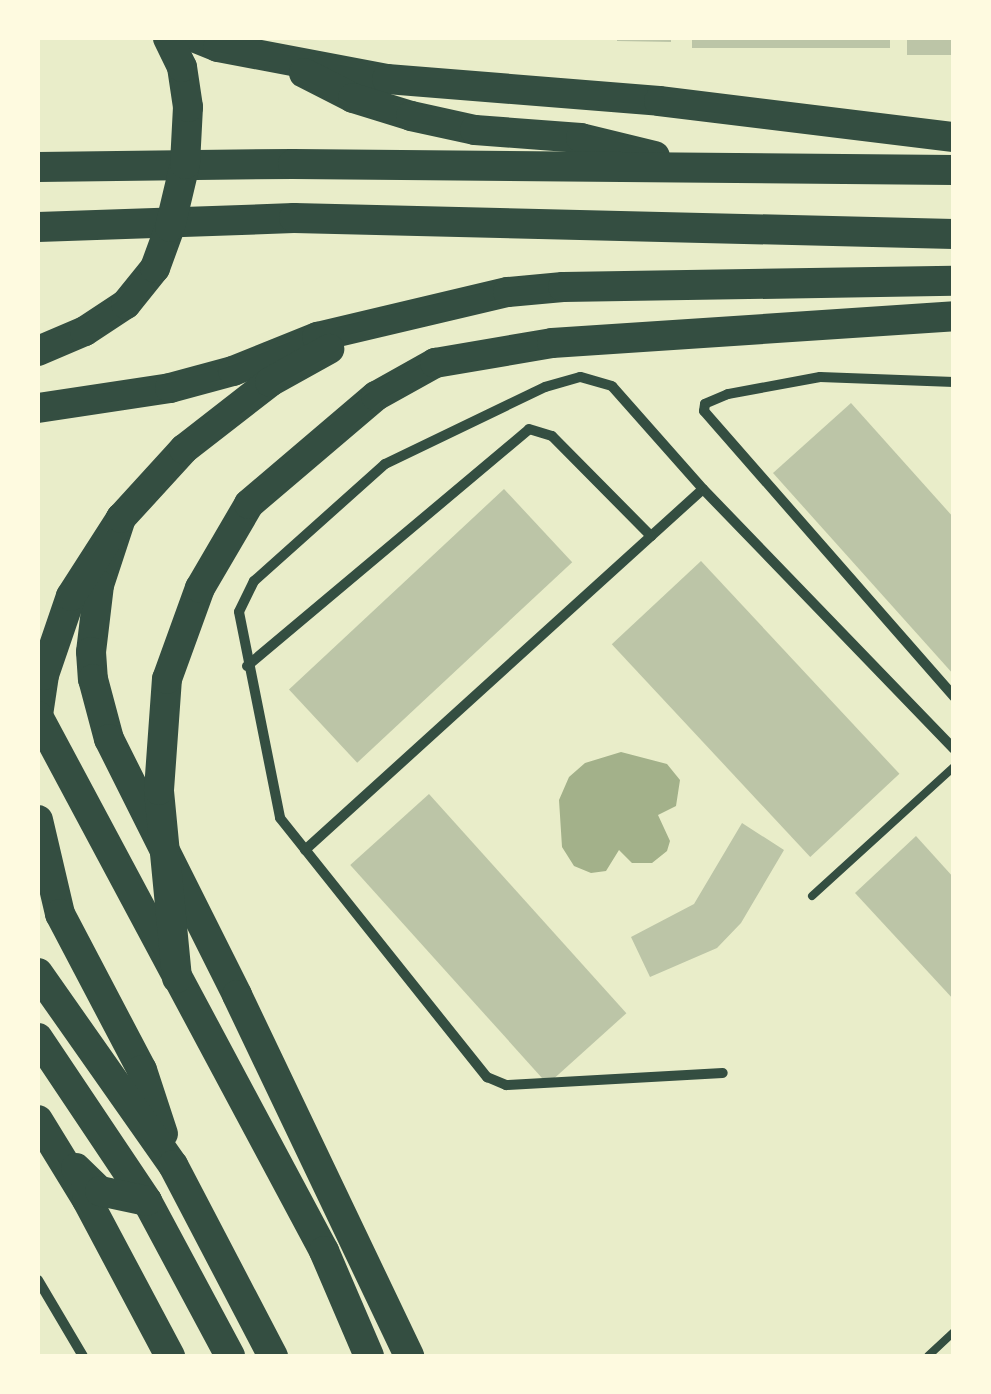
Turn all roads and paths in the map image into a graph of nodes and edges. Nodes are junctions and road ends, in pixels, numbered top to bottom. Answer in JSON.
{"nodes":[{"id":1,"x":168,"y":38,"type":"edge"},
{"id":2,"x":196,"y":38,"type":"edge"},
{"id":3,"x":253,"y":38,"type":"edge"},
{"id":4,"x":954,"y":138,"type":"edge"},
{"id":5,"x":686,"y":166,"type":"junction"},
{"id":6,"x":38,"y":168,"type":"edge"},
{"id":7,"x":954,"y":170,"type":"edge"},
{"id":8,"x":38,"y":227,"type":"edge"},
{"id":9,"x":954,"y":234,"type":"edge"},
{"id":10,"x":954,"y":281,"type":"edge"},
{"id":11,"x":954,"y":316,"type":"edge"},
{"id":12,"x":348,"y":334,"type":"junction"},
{"id":13,"x":38,"y":351,"type":"edge"},
{"id":14,"x":954,"y":382,"type":"edge"},
{"id":15,"x":38,"y":408,"type":"edge"},
{"id":16,"x":703,"y":489,"type":"junction"},
{"id":17,"x":121,"y":518,"type":"junction"},
{"id":18,"x":650,"y":536,"type":"junction"},
{"id":19,"x":247,"y":666,"type":"junction"},
{"id":20,"x":954,"y":697,"type":"edge"},
{"id":21,"x":38,"y":715,"type":"edge"},
{"id":22,"x":954,"y":749,"type":"edge"},
{"id":23,"x":954,"y":767,"type":"edge"},
{"id":24,"x":38,"y":820,"type":"edge"},
{"id":25,"x":305,"y":850,"type":"junction"},
{"id":26,"x":812,"y":896,"type":"dead end"},
{"id":27,"x":38,"y":973,"type":"edge"},
{"id":28,"x":177,"y":978,"type":"junction"},
{"id":29,"x":38,"y":1038,"type":"edge"},
{"id":30,"x":722,"y":1074,"type":"dead end"},
{"id":31,"x":38,"y":1121,"type":"edge"},
{"id":32,"x":173,"y":1166,"type":"junction"},
{"id":33,"x":147,"y":1201,"type":"junction"},
{"id":34,"x":38,"y":1280,"type":"edge"},
{"id":35,"x":954,"y":1332,"type":"edge"},
{"id":36,"x":83,"y":1356,"type":"edge"},
{"id":37,"x":170,"y":1356,"type":"edge"},
{"id":38,"x":230,"y":1356,"type":"edge"},
{"id":39,"x":273,"y":1356,"type":"edge"},
{"id":40,"x":369,"y":1356,"type":"edge"},
{"id":41,"x":409,"y":1356,"type":"edge"},
{"id":42,"x":928,"y":1356,"type":"edge"}],
"edges":[{"from":1,"to":13,"type":"highway"},
{"from":2,"to":4,"type":"highway"},
{"from":3,"to":5,"type":"highway"},
{"from":5,"to":6,"type":"highway"},
{"from":5,"to":7,"type":"highway"},
{"from":8,"to":9,"type":"highway"},
{"from":10,"to":12,"type":"highway"},
{"from":11,"to":28,"type":"highway"},
{"from":12,"to":15,"type":"highway"},
{"from":12,"to":17,"type":"highway"},
{"from":14,"to":20,"type":"street"},
{"from":16,"to":18,"type":"street"},
{"from":16,"to":19,"type":"street"},
{"from":16,"to":22,"type":"street"},
{"from":17,"to":21,"type":"highway"},
{"from":17,"to":41,"type":"highway"},
{"from":18,"to":19,"type":"street"},
{"from":18,"to":25,"type":"street"},
{"from":19,"to":25,"type":"street"},
{"from":21,"to":28,"type":"highway"},
{"from":23,"to":26,"type":"lane"},
{"from":24,"to":32,"type":"highway"},
{"from":25,"to":30,"type":"street"},
{"from":27,"to":32,"type":"highway"},
{"from":28,"to":40,"type":"highway"},
{"from":29,"to":33,"type":"highway"},
{"from":31,"to":33,"type":"highway"},
{"from":31,"to":37,"type":"highway"},
{"from":32,"to":39,"type":"highway"},
{"from":33,"to":38,"type":"highway"},
{"from":34,"to":36,"type":"street"},
{"from":35,"to":42,"type":"lane"}]}
